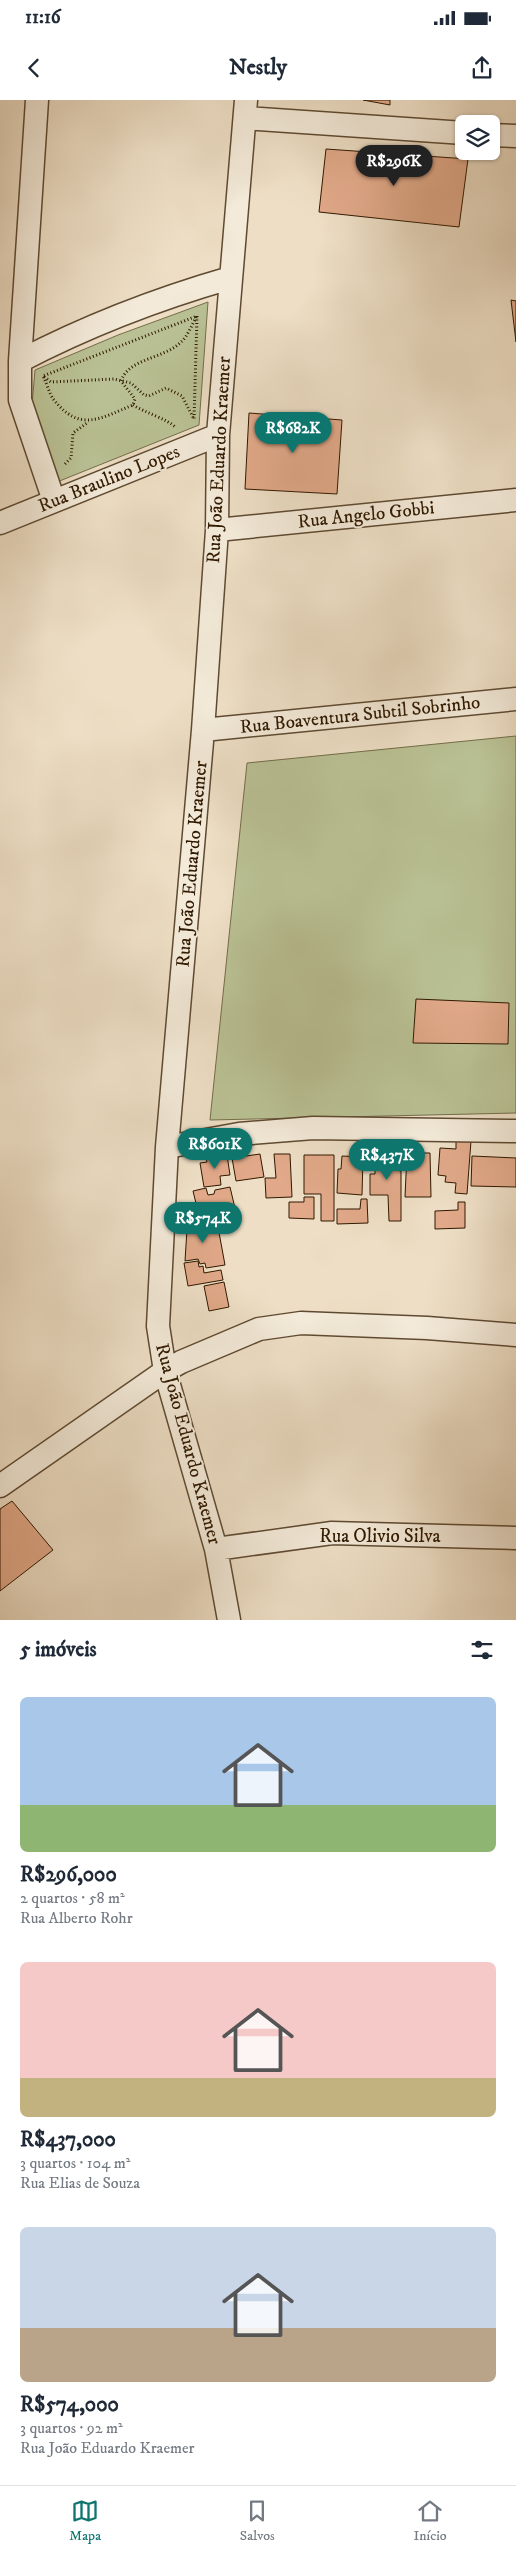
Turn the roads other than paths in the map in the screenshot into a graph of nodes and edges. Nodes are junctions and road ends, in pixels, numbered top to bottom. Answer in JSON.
{"nodes":[{"id":1,"x":37,"y":100,"type":"edge"},
{"id":2,"x":246,"y":109,"type":"edge"},
{"id":3,"x":455,"y":132,"type":"edge"},
{"id":4,"x":500,"y":135,"type":"edge"},
{"id":5,"x":516,"y":136,"type":"edge"},
{"id":6,"x":230,"y":278,"type":"junction"},
{"id":7,"x":20,"y":361,"type":"junction"},
{"id":8,"x":218,"y":435,"type":"junction"},
{"id":9,"x":516,"y":500,"type":"edge"},
{"id":10,"x":54,"y":501,"type":"junction"},
{"id":11,"x":0,"y":523,"type":"edge"},
{"id":12,"x":217,"y":530,"type":"junction"},
{"id":13,"x":516,"y":700,"type":"edge"},
{"id":14,"x":203,"y":730,"type":"junction"},
{"id":15,"x":516,"y":1131,"type":"edge"},
{"id":16,"x":167,"y":1147,"type":"junction"},
{"id":17,"x":516,"y":1335,"type":"edge"},
{"id":18,"x":165,"y":1371,"type":"junction"},
{"id":19,"x":0,"y":1486,"type":"edge"},
{"id":20,"x":516,"y":1538,"type":"edge"},
{"id":21,"x":216,"y":1549,"type":"junction"},
{"id":22,"x":229,"y":1620,"type":"edge"}],
"edges":[{"from":1,"to":7,"type":"street"},
{"from":2,"to":3,"type":"street"},
{"from":2,"to":6,"type":"street","name":"Rua João Eduardo Kraemer"},
{"from":4,"to":5,"type":"street"},
{"from":6,"to":7,"type":"street"},
{"from":6,"to":8,"type":"street","name":"Rua João Eduardo Kraemer"},
{"from":7,"to":10,"type":"street"},
{"from":8,"to":10,"type":"street","name":"Rua Braulino Lopes"},
{"from":8,"to":12,"type":"street","name":"Rua João Eduardo Kraemer"},
{"from":9,"to":12,"type":"street","name":"Rua Angelo Gobbi"},
{"from":10,"to":11,"type":"street","name":"Rua Braulino Lopes"},
{"from":12,"to":14,"type":"street","name":"Rua João Eduardo Kraemer"},
{"from":13,"to":14,"type":"street","name":"Rua Boaventura Subtil Sobrinho"},
{"from":14,"to":16,"type":"street","name":"Rua João Eduardo Kraemer"},
{"from":15,"to":16,"type":"street"},
{"from":16,"to":18,"type":"street","name":"Rua João Eduardo Kraemer"},
{"from":17,"to":18,"type":"street"},
{"from":18,"to":19,"type":"street"},
{"from":18,"to":21,"type":"street","name":"Rua João Eduardo Kraemer"},
{"from":20,"to":21,"type":"street","name":"Rua Olivio Silva"},
{"from":21,"to":22,"type":"street","name":"Rua João Eduardo Kraemer"}]}
